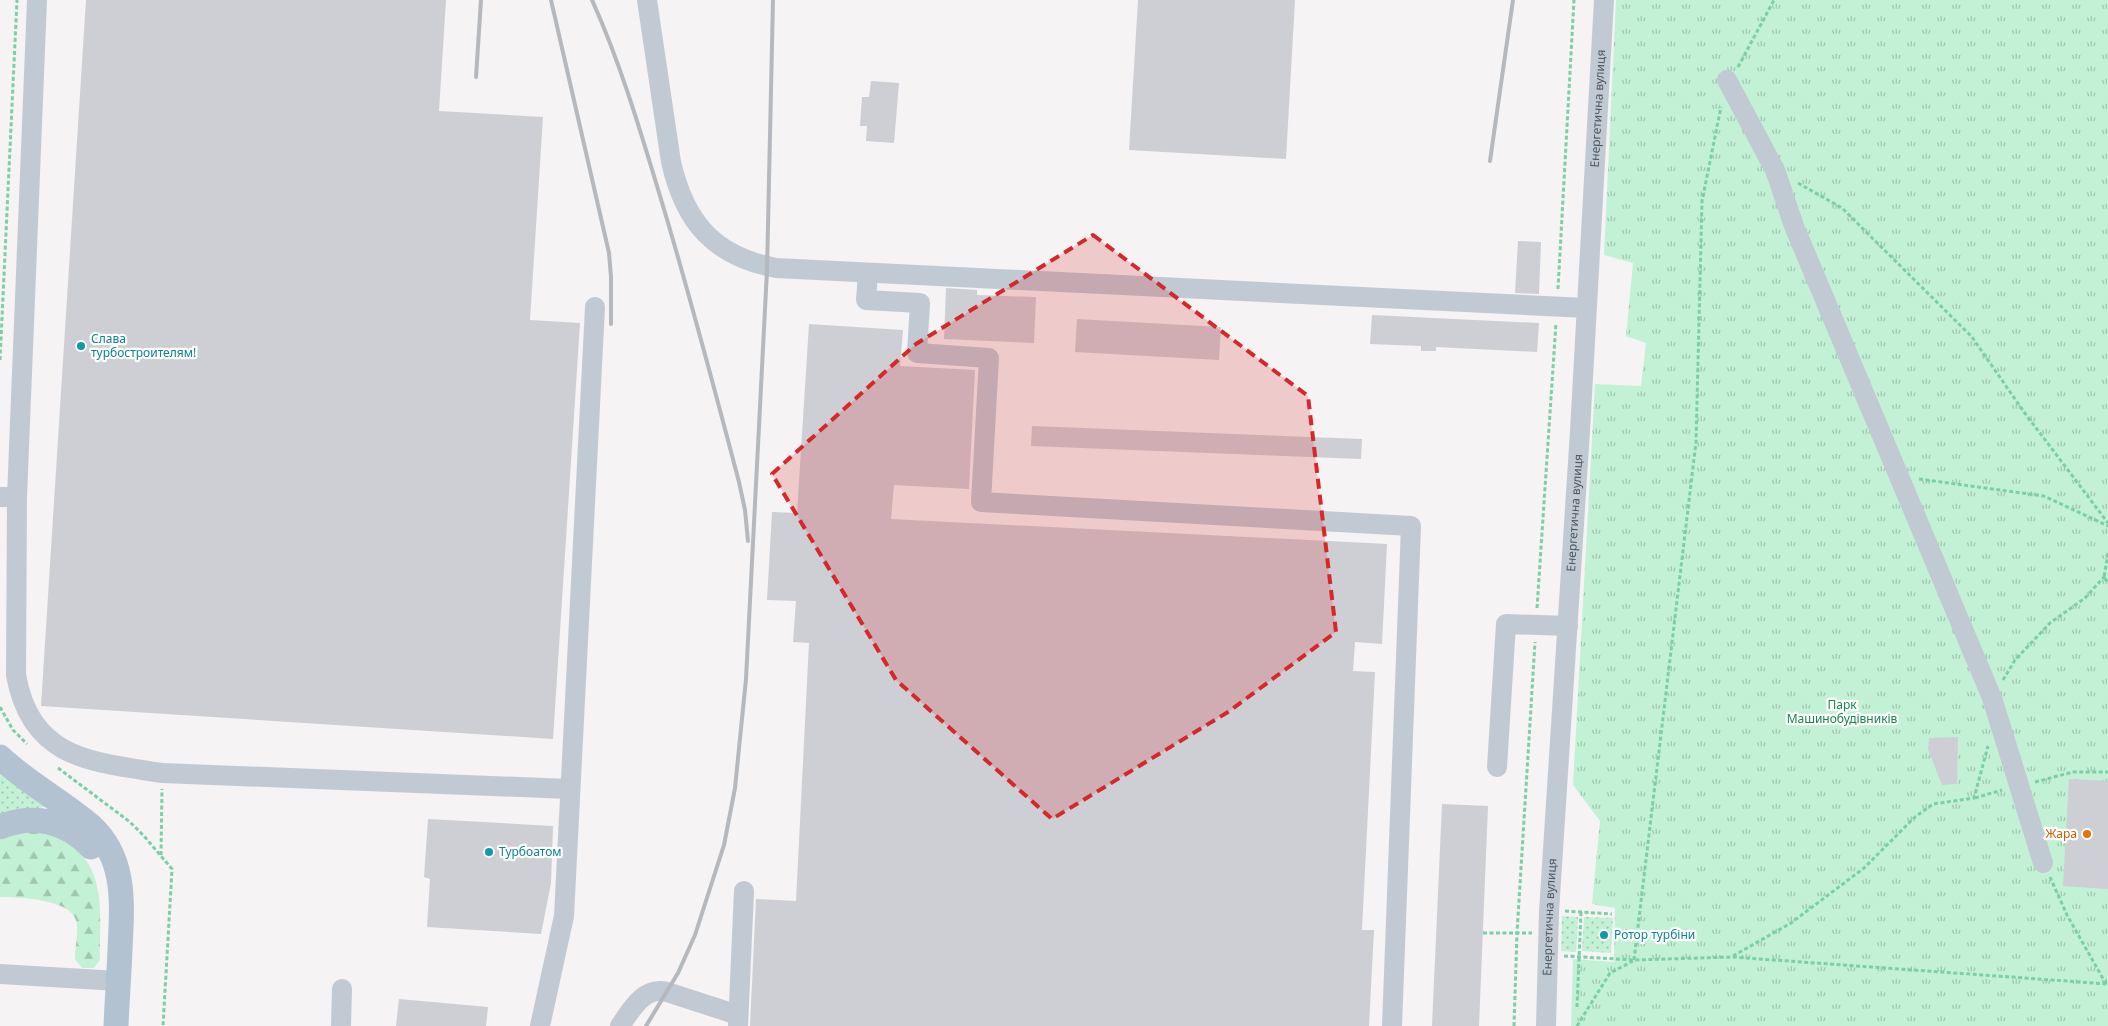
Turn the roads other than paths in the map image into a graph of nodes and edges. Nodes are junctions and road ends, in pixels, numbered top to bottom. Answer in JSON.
{"nodes":[{"id":1,"x":37,"y":0,"type":"edge"},
{"id":2,"x":647,"y":0,"type":"edge"},
{"id":3,"x":1604,"y":0,"type":"edge"},
{"id":4,"x":1731,"y":76,"type":"road end"},
{"id":5,"x":868,"y":273,"type":"junction"},
{"id":6,"x":594,"y":307,"type":"dead end"},
{"id":7,"x":1586,"y":308,"type":"junction"},
{"id":8,"x":8,"y":497,"type":"edge"},
{"id":9,"x":1568,"y":626,"type":"junction"},
{"id":10,"x":0,"y":757,"type":"edge"},
{"id":11,"x":1497,"y":767,"type":"dead end"},
{"id":12,"x":570,"y":789,"type":"junction"},
{"id":13,"x":0,"y":827,"type":"edge"},
{"id":14,"x":2043,"y":862,"type":"road end"},
{"id":15,"x":744,"y":891,"type":"dead end"},
{"id":16,"x":122,"y":903,"type":"junction"},
{"id":17,"x":0,"y":974,"type":"edge"},
{"id":18,"x":118,"y":981,"type":"junction"},
{"id":19,"x":342,"y":989,"type":"dead end"},
{"id":20,"x":738,"y":1020,"type":"edge"},
{"id":21,"x":116,"y":1026,"type":"edge"},
{"id":22,"x":341,"y":1026,"type":"edge"},
{"id":23,"x":540,"y":1026,"type":"edge"},
{"id":24,"x":620,"y":1026,"type":"edge"},
{"id":25,"x":1392,"y":1026,"type":"edge"},
{"id":26,"x":1546,"y":1026,"type":"edge"}],
"edges":[{"from":1,"to":8,"type":"street"},
{"from":2,"to":5,"type":"street"},
{"from":3,"to":7,"type":"street","name":"Енергетична вулиця"},
{"from":4,"to":14,"type":"street"},
{"from":5,"to":7,"type":"street"},
{"from":5,"to":25,"type":"street"},
{"from":6,"to":12,"type":"street"},
{"from":7,"to":9,"type":"street","name":"Енергетична вулиця"},
{"from":8,"to":12,"type":"street"},
{"from":9,"to":11,"type":"street"},
{"from":9,"to":26,"type":"street","name":"Енергетична вулиця"},
{"from":10,"to":16,"type":"main road"},
{"from":12,"to":23,"type":"street"},
{"from":13,"to":16,"type":"main road"},
{"from":15,"to":20,"type":"street"},
{"from":16,"to":18,"type":"main road"},
{"from":17,"to":18,"type":"street"},
{"from":18,"to":21,"type":"main road"},
{"from":19,"to":22,"type":"street"},
{"from":20,"to":24,"type":"street"}]}
